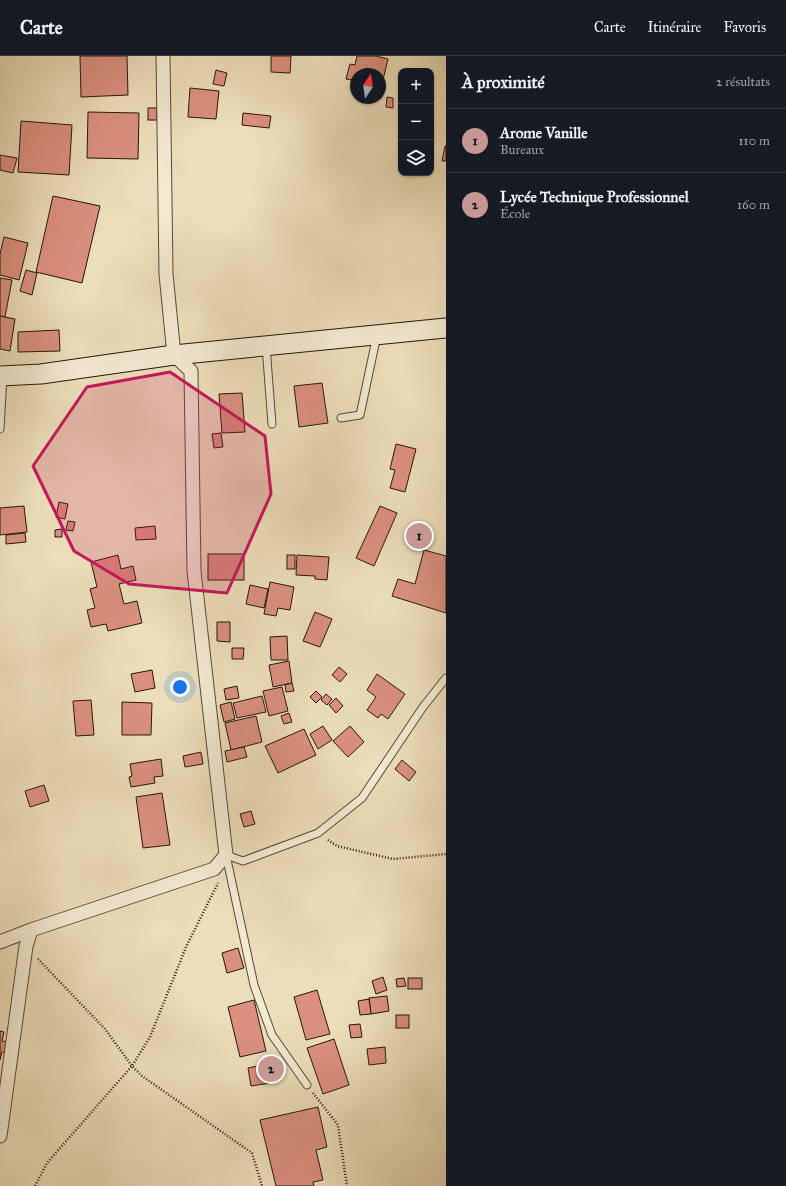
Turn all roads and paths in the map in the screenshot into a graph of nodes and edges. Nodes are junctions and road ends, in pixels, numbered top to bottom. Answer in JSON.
{"nodes":[{"id":1,"x":163,"y":56,"type":"edge"},
{"id":2,"x":446,"y":328,"type":"edge"},
{"id":3,"x":377,"y":335,"type":"junction"},
{"id":4,"x":266,"y":346,"type":"junction"},
{"id":5,"x":174,"y":355,"type":"junction"},
{"id":6,"x":2,"y":376,"type":"edge"},
{"id":7,"x":340,"y":418,"type":"dead end"},
{"id":8,"x":272,"y":424,"type":"dead end"},
{"id":9,"x":0,"y":429,"type":"edge"},
{"id":10,"x":446,"y":678,"type":"edge"},
{"id":11,"x":318,"y":833,"type":"junction"},
{"id":12,"x":226,"y":854,"type":"junction"},
{"id":13,"x":446,"y":854,"type":"edge"},
{"id":14,"x":219,"y":882,"type":"dead end"},
{"id":15,"x":31,"y":930,"type":"junction"},
{"id":16,"x":0,"y":942,"type":"edge"},
{"id":17,"x":26,"y":946,"type":"junction"},
{"id":18,"x":132,"y":1066,"type":"junction"},
{"id":19,"x":307,"y":1085,"type":"joint"},
{"id":20,"x":0,"y":1136,"type":"edge"},
{"id":21,"x":35,"y":1186,"type":"edge"},
{"id":22,"x":262,"y":1186,"type":"edge"},
{"id":23,"x":347,"y":1186,"type":"edge"}],
"edges":[{"from":1,"to":5,"type":"street"},
{"from":2,"to":3,"type":"main road"},
{"from":3,"to":4,"type":"main road"},
{"from":3,"to":7,"type":"lane"},
{"from":4,"to":5,"type":"main road"},
{"from":4,"to":8,"type":"lane"},
{"from":5,"to":6,"type":"main road"},
{"from":5,"to":12,"type":"street"},
{"from":6,"to":9,"type":"lane"},
{"from":10,"to":11,"type":"lane"},
{"from":11,"to":12,"type":"lane"},
{"from":11,"to":13,"type":"path"},
{"from":12,"to":15,"type":"street"},
{"from":12,"to":19,"type":"lane"},
{"from":14,"to":18,"type":"path"},
{"from":15,"to":16,"type":"street"},
{"from":15,"to":17,"type":"street"},
{"from":17,"to":18,"type":"path"},
{"from":17,"to":20,"type":"street"},
{"from":18,"to":21,"type":"path"},
{"from":18,"to":22,"type":"path"},
{"from":19,"to":23,"type":"path"}]}
